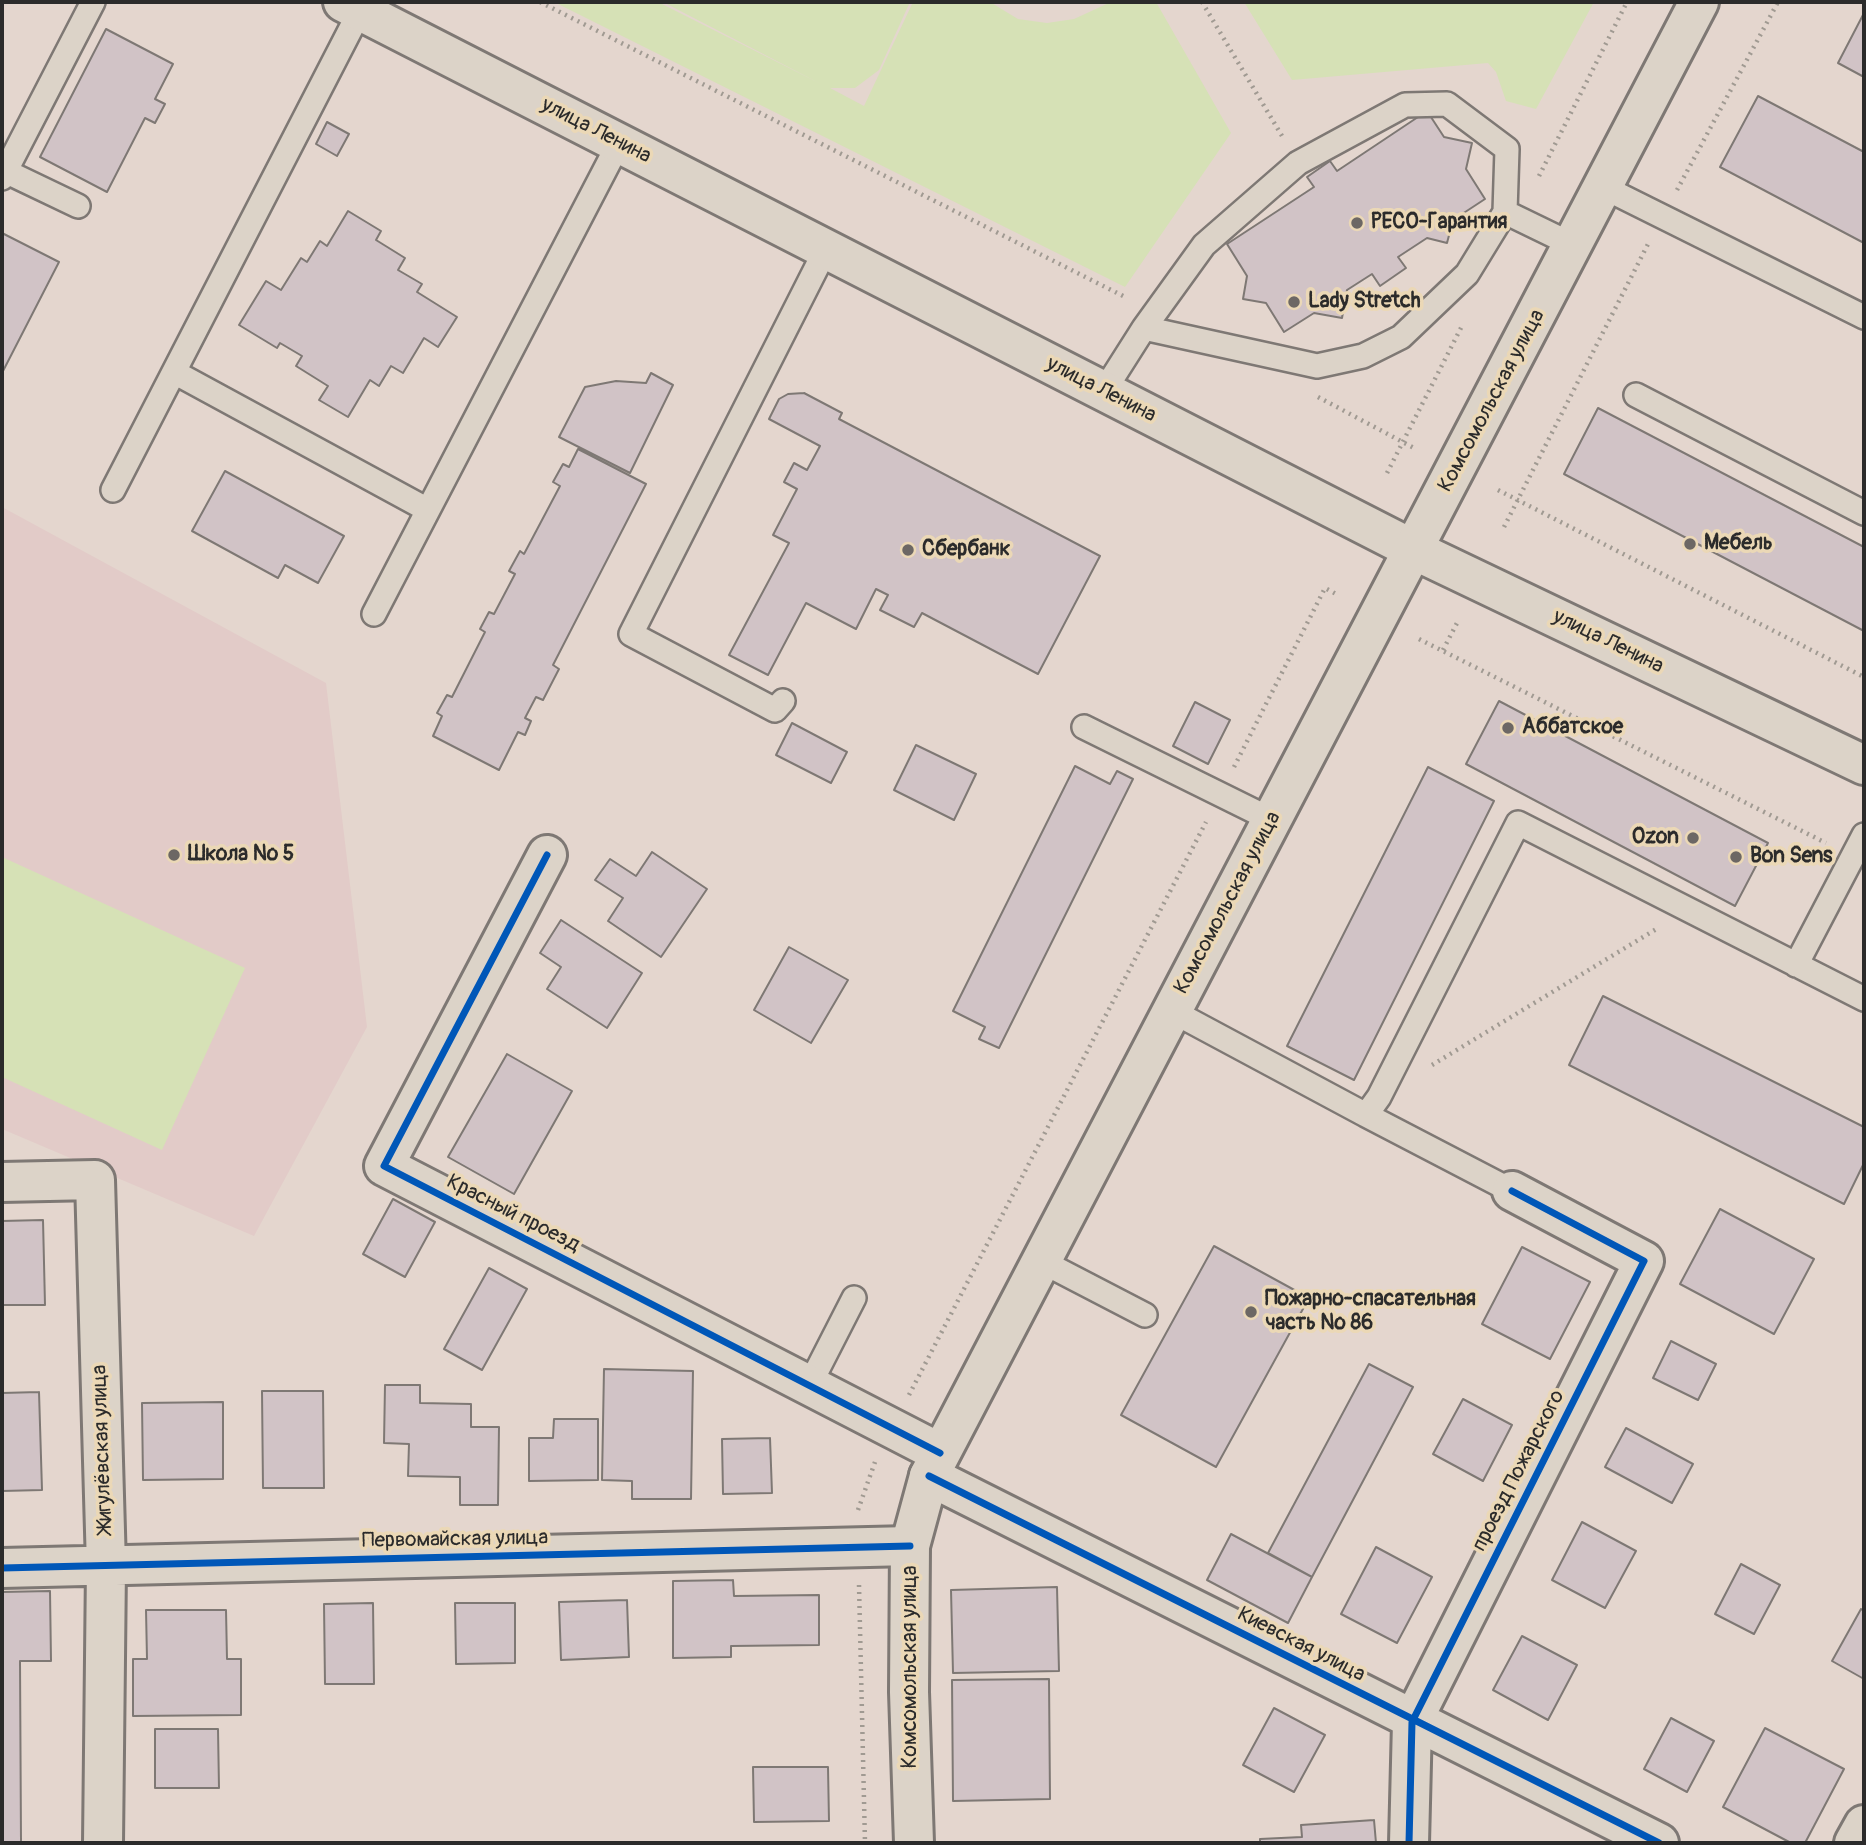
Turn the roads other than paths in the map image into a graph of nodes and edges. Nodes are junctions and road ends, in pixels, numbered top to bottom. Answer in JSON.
{"nodes":[{"id":1,"x":93,"y":2,"type":"edge"},
{"id":2,"x":1699,"y":2,"type":"edge"},
{"id":3,"x":352,"y":6,"type":"edge"},
{"id":4,"x":619,"y":143,"type":"junction"},
{"id":5,"x":4,"y":175,"type":"edge"},
{"id":6,"x":1603,"y":187,"type":"junction"},
{"id":7,"x":78,"y":206,"type":"dead end"},
{"id":8,"x":1504,"y":212,"type":"junction"},
{"id":9,"x":1573,"y":245,"type":"junction"},
{"id":10,"x":826,"y":249,"type":"junction"},
{"id":11,"x":1864,"y":317,"type":"edge"},
{"id":12,"x":1149,"y":320,"type":"junction"},
{"id":13,"x":174,"y":372,"type":"junction"},
{"id":14,"x":1104,"y":391,"type":"junction"},
{"id":15,"x":1636,"y":395,"type":"dead end"},
{"id":16,"x":113,"y":489,"type":"dead end"},
{"id":17,"x":428,"y":510,"type":"junction"},
{"id":18,"x":1864,"y":513,"type":"edge"},
{"id":19,"x":1414,"y":550,"type":"junction"},
{"id":20,"x":374,"y":614,"type":"dead end"},
{"id":21,"x":783,"y":701,"type":"dead end"},
{"id":22,"x":1084,"y":727,"type":"dead end"},
{"id":23,"x":1864,"y":765,"type":"edge"},
{"id":24,"x":1272,"y":820,"type":"junction"},
{"id":25,"x":1864,"y":835,"type":"edge"},
{"id":26,"x":547,"y":855,"type":"dead end"},
{"id":27,"x":1796,"y":965,"type":"junction"},
{"id":28,"x":1864,"y":999,"type":"edge"},
{"id":29,"x":1172,"y":1011,"type":"junction"},
{"id":30,"x":1373,"y":1106,"type":"junction"},
{"id":31,"x":2,"y":1182,"type":"edge"},
{"id":32,"x":1512,"y":1191,"type":"joint"},
{"id":33,"x":1041,"y":1261,"type":"junction"},
{"id":34,"x":854,"y":1298,"type":"dead end"},
{"id":35,"x":1145,"y":1315,"type":"dead end"},
{"id":36,"x":809,"y":1386,"type":"junction"},
{"id":37,"x":934,"y":1465,"type":"junction"},
{"id":38,"x":910,"y":1546,"type":"junction"},
{"id":39,"x":106,"y":1566,"type":"junction"},
{"id":40,"x":2,"y":1568,"type":"edge"},
{"id":41,"x":1412,"y":1722,"type":"junction"},
{"id":42,"x":1864,"y":1825,"type":"edge"},
{"id":43,"x":103,"y":1843,"type":"edge"},
{"id":44,"x":914,"y":1843,"type":"edge"},
{"id":45,"x":1409,"y":1843,"type":"edge"},
{"id":46,"x":1659,"y":1843,"type":"edge"},
{"id":47,"x":1854,"y":1843,"type":"edge"}],
"edges":[{"from":1,"to":5,"type":"lane"},
{"from":2,"to":6,"type":"street","name":"Комсомольская улица"},
{"from":3,"to":4,"type":"street","name":"улица Ленина"},
{"from":3,"to":13,"type":"lane"},
{"from":4,"to":10,"type":"street","name":"улица Ленина"},
{"from":4,"to":17,"type":"lane"},
{"from":5,"to":7,"type":"lane"},
{"from":6,"to":9,"type":"street","name":"Комсомольская улица"},
{"from":6,"to":11,"type":"lane"},
{"from":8,"to":9,"type":"lane"},
{"from":8,"to":12,"type":"lane"},
{"from":8,"to":12,"type":"lane"},
{"from":9,"to":19,"type":"street","name":"Комсомольская улица"},
{"from":10,"to":14,"type":"street","name":"улица Ленина"},
{"from":10,"to":21,"type":"lane"},
{"from":12,"to":14,"type":"lane"},
{"from":13,"to":16,"type":"lane"},
{"from":13,"to":17,"type":"lane"},
{"from":14,"to":19,"type":"street","name":"улица Ленина"},
{"from":15,"to":18,"type":"lane"},
{"from":17,"to":20,"type":"lane"},
{"from":19,"to":23,"type":"street","name":"улица Ленина"},
{"from":19,"to":24,"type":"street","name":"Комсомольская улица"},
{"from":22,"to":24,"type":"lane"},
{"from":24,"to":29,"type":"street","name":"Комсомольская улица"},
{"from":25,"to":27,"type":"lane"},
{"from":26,"to":36,"type":"street","name":"Красный проезд"},
{"from":27,"to":28,"type":"lane"},
{"from":27,"to":30,"type":"lane"},
{"from":29,"to":30,"type":"lane"},
{"from":29,"to":33,"type":"street","name":"Комсомольская улица"},
{"from":30,"to":32,"type":"lane"},
{"from":31,"to":39,"type":"street","name":"Жигулёвская улица"},
{"from":32,"to":41,"type":"street","name":"проезд Пожарского"},
{"from":33,"to":35,"type":"lane"},
{"from":33,"to":37,"type":"street","name":"Комсомольская улица"},
{"from":34,"to":36,"type":"lane"},
{"from":36,"to":37,"type":"street","name":"Красный проезд"},
{"from":37,"to":38,"type":"street","name":"Комсомольская улица"},
{"from":37,"to":41,"type":"street","name":"Киевская улица"},
{"from":38,"to":39,"type":"street","name":"Первомайская улица"},
{"from":38,"to":44,"type":"street","name":"Комсомольская улица"},
{"from":39,"to":40,"type":"street","name":"Первомайская улица"},
{"from":39,"to":43,"type":"street","name":"Жигулёвская улица"},
{"from":41,"to":45,"type":"street","name":"проезд Пожарского"},
{"from":41,"to":46,"type":"street","name":"Киевская улица"},
{"from":42,"to":47,"type":"street"}]}
